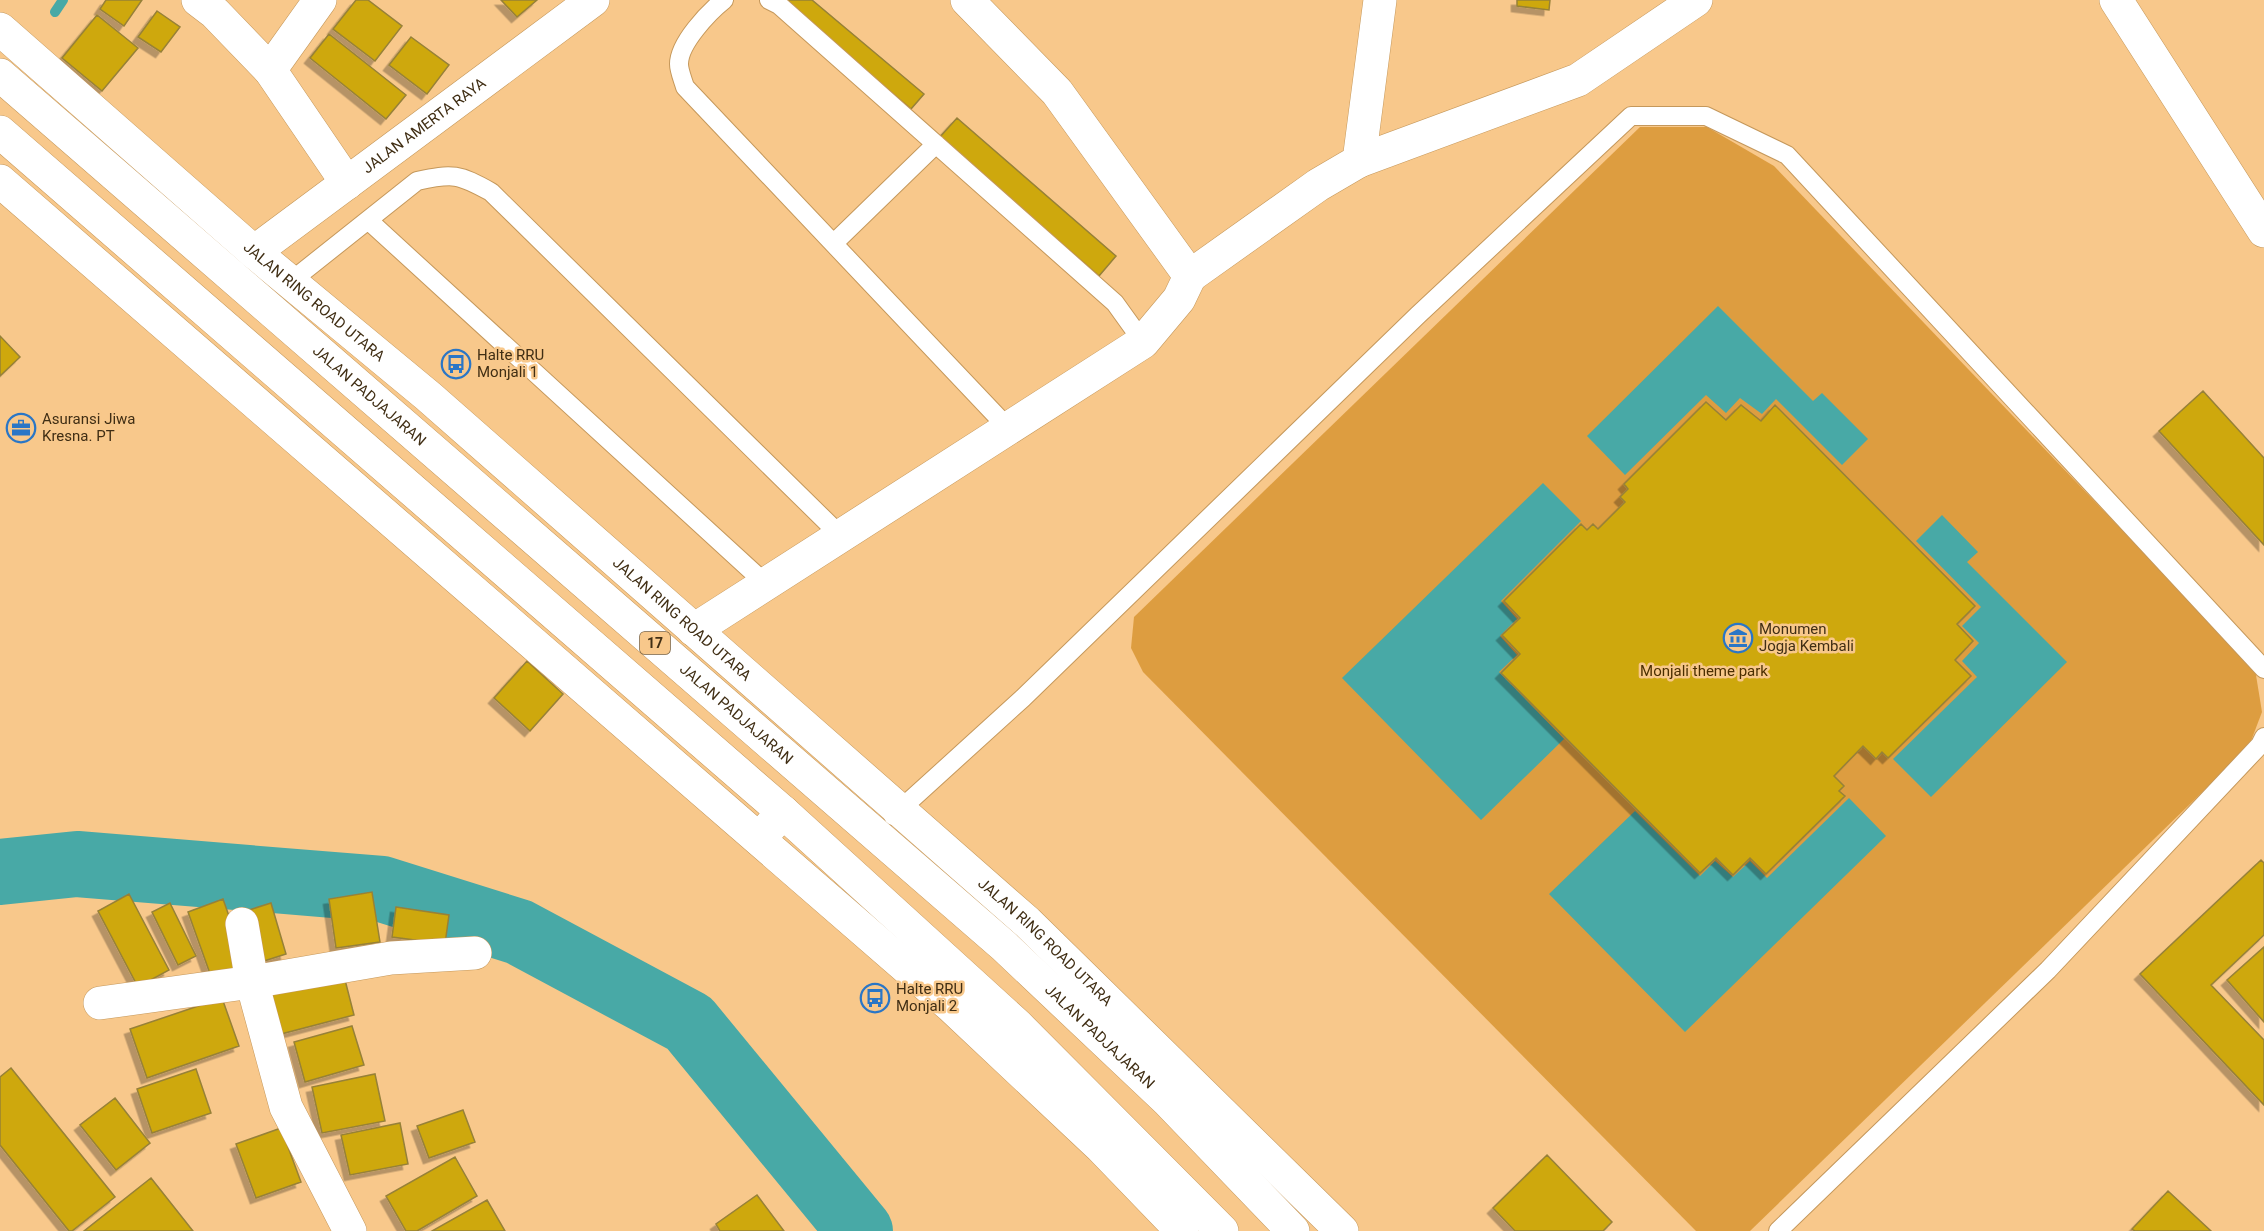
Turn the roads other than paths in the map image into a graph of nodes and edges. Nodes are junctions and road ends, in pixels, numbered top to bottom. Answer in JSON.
{"nodes":[{"id":1,"x":198,"y":0,"type":"edge"},
{"id":2,"x":320,"y":0,"type":"edge"},
{"id":3,"x":593,"y":0,"type":"edge"},
{"id":4,"x":724,"y":0,"type":"edge"},
{"id":5,"x":769,"y":0,"type":"edge"},
{"id":6,"x":967,"y":0,"type":"edge"},
{"id":7,"x":1380,"y":0,"type":"edge"},
{"id":8,"x":1696,"y":0,"type":"edge"},
{"id":9,"x":2116,"y":0,"type":"edge"},
{"id":10,"x":0,"y":29,"type":"edge"},
{"id":11,"x":270,"y":70,"type":"junction"},
{"id":12,"x":0,"y":75,"type":"edge"},
{"id":13,"x":0,"y":132,"type":"edge"},
{"id":14,"x":936,"y":144,"type":"junction"},
{"id":15,"x":1359,"y":161,"type":"junction"},
{"id":16,"x":0,"y":181,"type":"edge"},
{"id":17,"x":347,"y":183,"type":"junction"},
{"id":18,"x":368,"y":220,"type":"junction"},
{"id":19,"x":2264,"y":231,"type":"edge"},
{"id":20,"x":834,"y":243,"type":"junction"},
{"id":21,"x":254,"y":252,"type":"junction"},
{"id":22,"x":1190,"y":276,"type":"junction"},
{"id":23,"x":290,"y":282,"type":"junction"},
{"id":24,"x":1143,"y":342,"type":"junction"},
{"id":25,"x":1009,"y":429,"type":"junction"},
{"id":26,"x":840,"y":536,"type":"junction"},
{"id":27,"x":765,"y":583,"type":"junction"},
{"id":28,"x":694,"y":630,"type":"junction"},
{"id":29,"x":2264,"y":669,"type":"edge"},
{"id":30,"x":2264,"y":736,"type":"edge"},
{"id":31,"x":900,"y":810,"type":"junction"},
{"id":32,"x":783,"y":812,"type":"junction"},
{"id":33,"x":874,"y":833,"type":"junction"},
{"id":34,"x":759,"y":839,"type":"junction"},
{"id":35,"x":242,"y":924,"type":"dead end"},
{"id":36,"x":475,"y":953,"type":"dead end"},
{"id":37,"x":252,"y":982,"type":"junction"},
{"id":38,"x":100,"y":1004,"type":"dead end"},
{"id":39,"x":350,"y":1231,"type":"edge"},
{"id":40,"x":1182,"y":1231,"type":"edge"},
{"id":41,"x":1222,"y":1231,"type":"edge"},
{"id":42,"x":1293,"y":1231,"type":"edge"},
{"id":43,"x":1342,"y":1231,"type":"edge"},
{"id":44,"x":1778,"y":1231,"type":"edge"}],
"edges":[{"from":1,"to":11,"type":"main road"},
{"from":2,"to":11,"type":"main road"},
{"from":3,"to":17,"type":"main road","name":"JALAN AMERTA RAYA"},
{"from":4,"to":20,"type":"lane"},
{"from":5,"to":14,"type":"lane"},
{"from":6,"to":22,"type":"main road"},
{"from":7,"to":15,"type":"main road"},
{"from":8,"to":15,"type":"main road"},
{"from":9,"to":19,"type":"main road"},
{"from":10,"to":21,"type":"main road","name":"JALAN RING ROAD UTARA"},
{"from":11,"to":17,"type":"main road"},
{"from":12,"to":33,"type":"main road","name":"JALAN PADJAJARAN","number":"17"},
{"from":13,"to":32,"type":"main road"},
{"from":14,"to":20,"type":"lane"},
{"from":14,"to":24,"type":"lane"},
{"from":15,"to":22,"type":"main road"},
{"from":16,"to":34,"type":"main road"},
{"from":17,"to":21,"type":"main road","name":"JALAN AMERTA RAYA"},
{"from":18,"to":23,"type":"lane"},
{"from":18,"to":26,"type":"lane"},
{"from":18,"to":27,"type":"lane"},
{"from":20,"to":25,"type":"lane"},
{"from":21,"to":23,"type":"main road","name":"JALAN RING ROAD UTARA"},
{"from":22,"to":24,"type":"main road"},
{"from":23,"to":28,"type":"main road","name":"JALAN RING ROAD UTARA"},
{"from":24,"to":25,"type":"main road"},
{"from":25,"to":26,"type":"main road"},
{"from":26,"to":27,"type":"main road"},
{"from":27,"to":28,"type":"main road"},
{"from":28,"to":31,"type":"main road","name":"JALAN RING ROAD UTARA"},
{"from":29,"to":31,"type":"lane"},
{"from":30,"to":44,"type":"lane"},
{"from":31,"to":33,"type":"lane"},
{"from":31,"to":43,"type":"main road","name":"JALAN RING ROAD UTARA"},
{"from":32,"to":34,"type":"main road"},
{"from":32,"to":41,"type":"main road"},
{"from":33,"to":42,"type":"main road","name":"JALAN PADJAJARAN","number":"17"},
{"from":34,"to":40,"type":"main road"},
{"from":35,"to":37,"type":"main road"},
{"from":36,"to":37,"type":"main road"},
{"from":37,"to":38,"type":"main road"},
{"from":37,"to":39,"type":"main road"}]}
